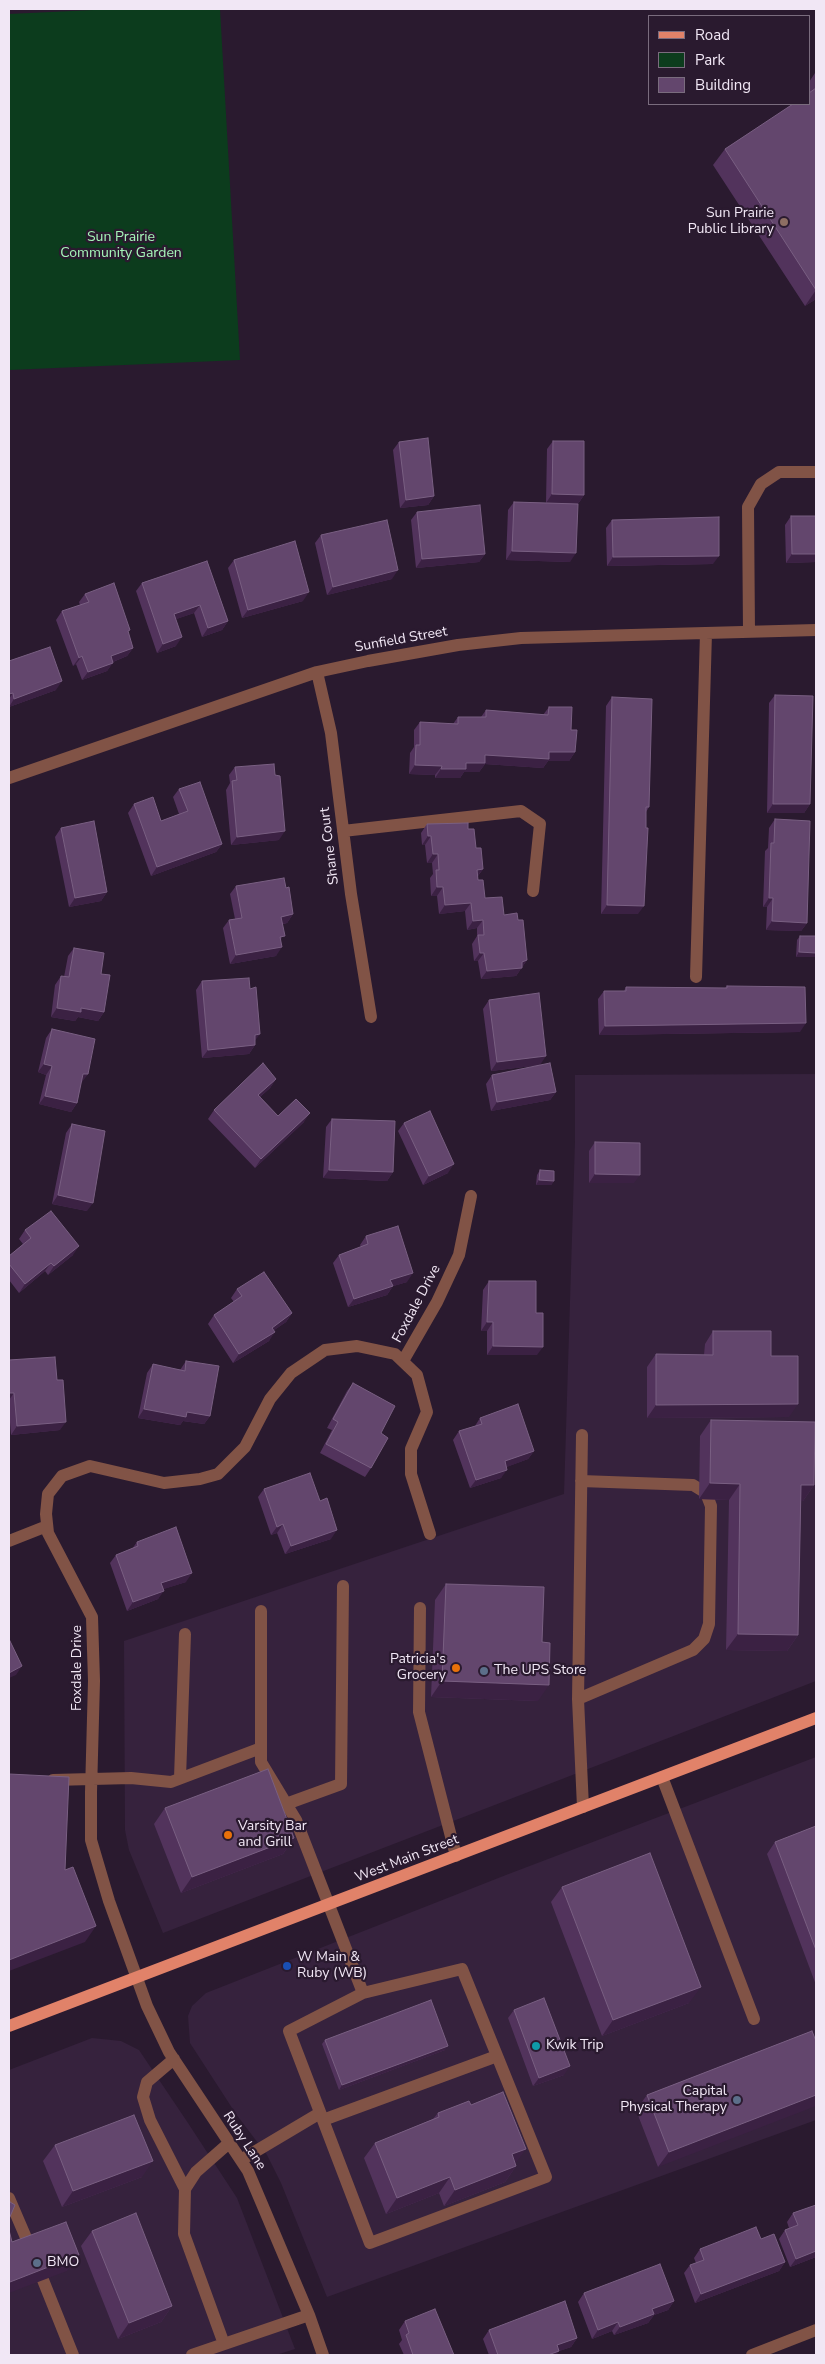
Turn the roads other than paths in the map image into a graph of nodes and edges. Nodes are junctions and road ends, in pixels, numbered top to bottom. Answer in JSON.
{"nodes":[{"id":1,"x":816,"y":472,"type":"edge"},
{"id":2,"x":816,"y":630,"type":"edge"},
{"id":3,"x":750,"y":632,"type":"junction"},
{"id":4,"x":706,"y":633,"type":"junction"},
{"id":5,"x":317,"y":672,"type":"junction"},
{"id":6,"x":9,"y":778,"type":"edge"},
{"id":7,"x":343,"y":831,"type":"junction"},
{"id":8,"x":533,"y":891,"type":"dead end"},
{"id":9,"x":696,"y":977,"type":"dead end"},
{"id":10,"x":371,"y":1017,"type":"dead end"},
{"id":11,"x":471,"y":1196,"type":"dead end"},
{"id":12,"x":403,"y":1361,"type":"junction"},
{"id":13,"x":582,"y":1434,"type":"dead end"},
{"id":14,"x":581,"y":1481,"type":"junction"},
{"id":15,"x":47,"y":1526,"type":"junction"},
{"id":16,"x":430,"y":1534,"type":"dead end"},
{"id":17,"x":9,"y":1541,"type":"edge"},
{"id":18,"x":343,"y":1586,"type":"dead end"},
{"id":19,"x":420,"y":1608,"type":"dead end"},
{"id":20,"x":262,"y":1611,"type":"dead end"},
{"id":21,"x":185,"y":1634,"type":"dead end"},
{"id":22,"x":578,"y":1699,"type":"junction"},
{"id":23,"x":816,"y":1718,"type":"edge"},
{"id":24,"x":262,"y":1748,"type":"junction"},
{"id":25,"x":662,"y":1777,"type":"junction"},
{"id":26,"x":180,"y":1778,"type":"junction"},
{"id":27,"x":36,"y":1780,"type":"edge"},
{"id":28,"x":91,"y":1780,"type":"junction"},
{"id":29,"x":286,"y":1804,"type":"junction"},
{"id":30,"x":583,"y":1807,"type":"junction"},
{"id":31,"x":456,"y":1856,"type":"junction"},
{"id":32,"x":328,"y":1905,"type":"junction"},
{"id":33,"x":137,"y":1978,"type":"junction"},
{"id":34,"x":363,"y":1993,"type":"junction"},
{"id":35,"x":754,"y":2019,"type":"dead end"},
{"id":36,"x":9,"y":2026,"type":"edge"},
{"id":37,"x":497,"y":2056,"type":"junction"},
{"id":38,"x":174,"y":2059,"type":"junction"},
{"id":39,"x":322,"y":2116,"type":"junction"},
{"id":40,"x":229,"y":2143,"type":"junction"},
{"id":41,"x":241,"y":2160,"type":"junction"},
{"id":42,"x":185,"y":2190,"type":"junction"},
{"id":43,"x":9,"y":2198,"type":"edge"},
{"id":44,"x":30,"y":2247,"type":"edge"},
{"id":45,"x":44,"y":2280,"type":"edge"},
{"id":46,"x":309,"y":2315,"type":"junction"},
{"id":47,"x":816,"y":2330,"type":"edge"},
{"id":48,"x":224,"y":2344,"type":"junction"},
{"id":49,"x":778,"y":2350,"type":"edge"},
{"id":50,"x":73,"y":2355,"type":"edge"},
{"id":51,"x":192,"y":2355,"type":"edge"},
{"id":52,"x":323,"y":2355,"type":"edge"},
{"id":53,"x":752,"y":2355,"type":"edge"}],
"edges":[{"from":1,"to":3,"type":"street"},
{"from":2,"to":3,"type":"street","name":"Sunfield Street"},
{"from":3,"to":4,"type":"street","name":"Sunfield Street"},
{"from":4,"to":5,"type":"street","name":"Sunfield Street"},
{"from":4,"to":9,"type":"street"},
{"from":5,"to":6,"type":"street","name":"Sunfield Street"},
{"from":5,"to":7,"type":"street","name":"Shane Court"},
{"from":7,"to":8,"type":"street"},
{"from":7,"to":10,"type":"street","name":"Shane Court"},
{"from":11,"to":12,"type":"street","name":"Foxdale Drive"},
{"from":12,"to":15,"type":"street","name":"Foxdale Drive"},
{"from":12,"to":16,"type":"street"},
{"from":13,"to":14,"type":"street"},
{"from":14,"to":22,"type":"street"},
{"from":14,"to":22,"type":"street"},
{"from":15,"to":17,"type":"street"},
{"from":15,"to":28,"type":"street","name":"Foxdale Drive"},
{"from":18,"to":29,"type":"street"},
{"from":19,"to":31,"type":"street"},
{"from":20,"to":24,"type":"street"},
{"from":21,"to":26,"type":"street"},
{"from":22,"to":30,"type":"street"},
{"from":23,"to":25,"type":"main road","name":"West Main Street"},
{"from":24,"to":26,"type":"street"},
{"from":24,"to":29,"type":"street"},
{"from":25,"to":30,"type":"main road","name":"West Main Street"},
{"from":25,"to":35,"type":"street"},
{"from":26,"to":28,"type":"street"},
{"from":27,"to":28,"type":"street"},
{"from":28,"to":33,"type":"street","name":"Foxdale Drive"},
{"from":29,"to":32,"type":"street"},
{"from":30,"to":31,"type":"main road","name":"West Main Street"},
{"from":31,"to":32,"type":"main road","name":"West Main Street"},
{"from":32,"to":33,"type":"main road","name":"West Main Street"},
{"from":32,"to":34,"type":"street"},
{"from":33,"to":36,"type":"main road","name":"West Main Street"},
{"from":33,"to":38,"type":"street","name":"Ruby Lane"},
{"from":34,"to":37,"type":"street"},
{"from":34,"to":39,"type":"street"},
{"from":37,"to":39,"type":"street"},
{"from":37,"to":39,"type":"street"},
{"from":38,"to":40,"type":"street","name":"Ruby Lane"},
{"from":38,"to":42,"type":"street"},
{"from":39,"to":41,"type":"street"},
{"from":40,"to":41,"type":"street","name":"Ruby Lane"},
{"from":40,"to":42,"type":"street"},
{"from":41,"to":46,"type":"street","name":"Ruby Lane"},
{"from":42,"to":48,"type":"street"},
{"from":43,"to":44,"type":"street"},
{"from":45,"to":50,"type":"street"},
{"from":46,"to":48,"type":"street"},
{"from":46,"to":52,"type":"street","name":"Ruby Lane"},
{"from":47,"to":49,"type":"street"},
{"from":48,"to":51,"type":"street"},
{"from":49,"to":53,"type":"street"}]}
